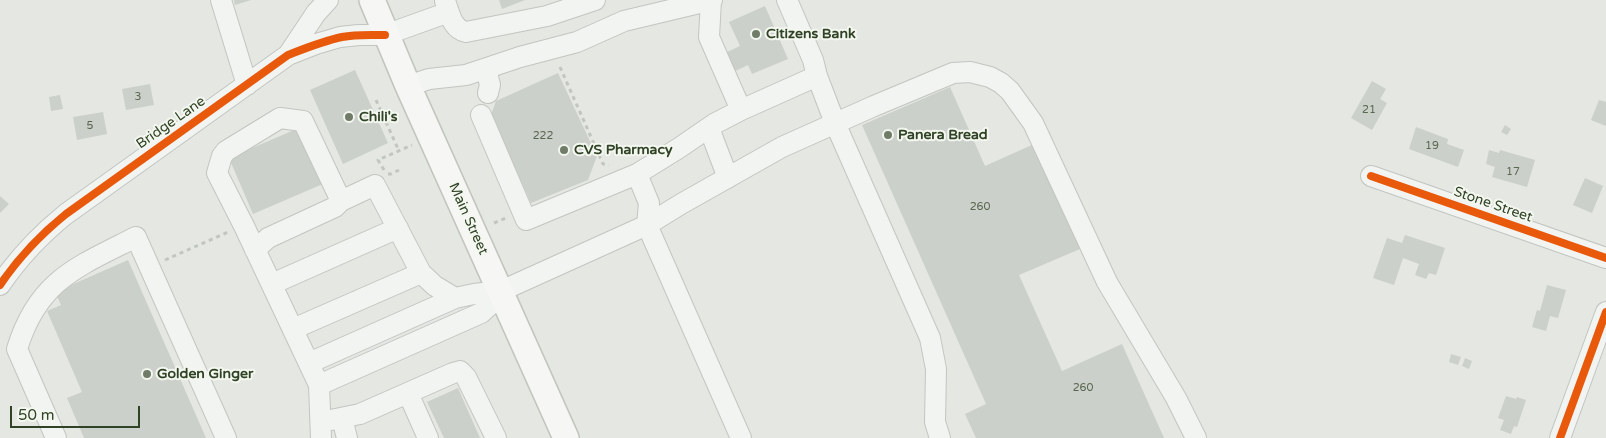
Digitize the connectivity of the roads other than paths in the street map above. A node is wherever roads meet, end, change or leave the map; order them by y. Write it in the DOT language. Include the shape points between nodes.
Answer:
graph roads {
  1 [pos="221,0"];
  2 [pos="328,0"];
  3 [pos="372,0"];
  4 [pos="595,0"];
  5 [pos="711,0"];
  6 [pos="787,0"];
  7 [pos="447,6"];
  8 [pos="386,35"];
  9 [pos="288,55"];
  10 [pos="486,69"];
  11 [pos="817,76"];
  12 [pos="247,85"];
  13 [pos="408,86"];
  14 [pos="488,93"];
  15 [pos="741,110"];
  16 [pos="482,115"];
  17 [pos="835,123"];
  18 [pos="708,128"];
  19 [pos="637,174"];
  20 [pos="1371,176"];
  21 [pos="728,178"];
  22 [pos="341,200"];
  23 [pos="647,225"];
  24 [pos="398,228"];
  25 [pos="255,250"];
  26 [pos="1606,258"];
  27 [pos="422,273"];
  28 [pos="272,284"];
  29 [pos="0,285"];
  30 [pos="500,291"];
  31 [pos="455,298"];
  32 [pos="1606,312"];
  33 [pos="293,329"];
  34 [pos="309,363"];
  35 [pos="319,385"];
  36 [pos="408,393"];
  37 [pos="342,418"];
  38 [pos="321,430"];
  39 [pos="56,438"];
  40 [pos="226,438"];
  41 [pos="347,438"];
  42 [pos="428,438"];
  43 [pos="496,438"];
  44 [pos="566,438"];
  45 [pos="741,438"];
  46 [pos="940,438"];
  47 [pos="1196,438"];
  48 [pos="1560,438"];
  1 -- 12 [label="street"];
  2 -- 9 [label="street, Bridge Lane"];
  3 -- 8 [label="main road, Main Street"];
  4 -- 7 [label="street" via="547,16 466,32 456,28"];
  5 -- 10 [label="street" via="624,21 577,42"];
  5 -- 15 [label="street" via="709,37"];
  6 -- 11 [label="street"];
  7 -- 8 [label="street"];
  8 -- 9 [label="street, Bridge Lane" via="340,37"];
  8 -- 13 [label="main road, Main Street"];
  9 -- 12 [label="street, Bridge Lane"];
  10 -- 13 [label="street"];
  10 -- 14 [label="street" via="490,85"];
  11 -- 15 [label="street"];
  11 -- 17 [label="street"];
  12 -- 29 [label="street, Bridge Lane" via="66,214 26,250"];
  13 -- 30 [label="main road, Main Street"];
  15 -- 18 [label="street"];
  16 -- 19 [label="street" via="526,220"];
  17 -- 21 [label="street"];
  17 -- 46 [label="street" via="930,338 936,369 935,422"];
  17 -- 47 [label="street" via="953,73 978,73 994,78 1007,88 1037,132 1107,282"];
  18 -- 19 [label="street"];
  18 -- 21 [label="street"];
  19 -- 23 [label="street" via="649,202"];
  20 -- 26 [label="street, Stone Street"];
  21 -- 23 [label="street"];
  22 -- 24 [label="street" via="375,185"];
  22 -- 25 [label="street" via="335,207 268,238"];
  22 -- 25 [label="street" via="303,120 280,118 224,154 217,173"];
  23 -- 30 [label="street"];
  23 -- 45 [label="street"];
  24 -- 27 [label="street"];
  24 -- 28 [label="street"];
  25 -- 28 [label="street"];
  27 -- 31 [label="street" via="435,286"];
  27 -- 33 [label="street"];
  28 -- 33 [label="street"];
  30 -- 31 [label="street"];
  30 -- 35 [label="street" via="481,313"];
  30 -- 44 [label="main road, Main Street"];
  31 -- 34 [label="street"];
  32 -- 48 [label="street"];
  33 -- 34 [label="street"];
  34 -- 35 [label="street"];
  35 -- 38 [label="street"];
  36 -- 37 [label="street" via="360,414"];
  36 -- 42 [label="street"];
  36 -- 43 [label="street" via="454,372 463,373"];
  37 -- 38 [label="street"];
  37 -- 41 [label="street"];
  39 -- 40 [label="street" via="17,349 28,318 49,289 83,263 136,237"];
}
